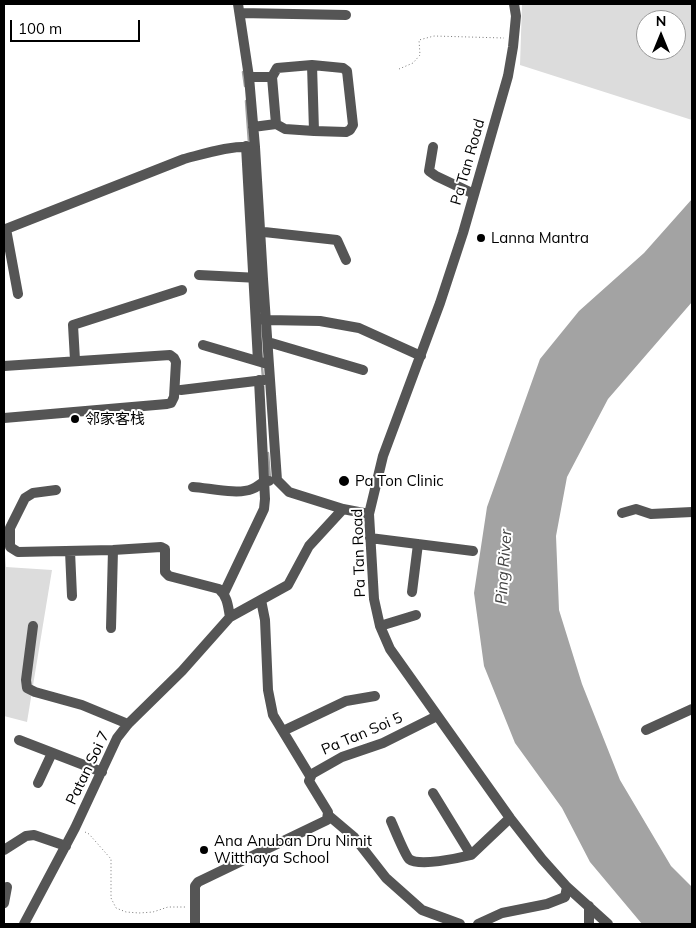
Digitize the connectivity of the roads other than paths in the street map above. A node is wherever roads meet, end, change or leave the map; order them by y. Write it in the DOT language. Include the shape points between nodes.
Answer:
graph roads {
  1 [pos="514,4"];
  2 [pos="239,8"];
  3 [pos="346,15"];
  4 [pos="312,65"];
  5 [pos="253,77"];
  6 [pos="272,77"];
  7 [pos="276,124"];
  8 [pos="252,127"];
  9 [pos="314,131"];
  10 [pos="251,146"];
  11 [pos="433,147"];
  12 [pos="474,194"];
  13 [pos="256,231"];
  14 [pos="346,260"];
  15 [pos="199,275"];
  16 [pos="258,278"];
  17 [pos="182,290"];
  18 [pos="18,294"];
  19 [pos="256,317"];
  20 [pos="267,320"];
  21 [pos="268,342"];
  22 [pos="203,345"];
  23 [pos="421,356"];
  24 [pos="74,360"];
  25 [pos="258,361"];
  26 [pos="269,364"];
  27 [pos="4,366"];
  28 [pos="363,370"];
  29 [pos="259,380"];
  30 [pos="270,380"];
  31 [pos="181,390"];
  32 [pos="273,417"];
  33 [pos="4,418"];
  34 [pos="261,418"];
  35 [pos="278,480"];
  36 [pos="264,481"];
  37 [pos="193,487"];
  38 [pos="56,490"];
  39 [pos="343,509"];
  40 [pos="692,512"];
  41 [pos="622,513"];
  42 [pos="369,514"];
  43 [pos="370,538"];
  44 [pos="418,544"];
  45 [pos="113,550"];
  46 [pos="70,551"];
  47 [pos="473,551"];
  48 [pos="412,592"];
  49 [pos="224,593"];
  50 [pos="72,596"];
  51 [pos="261,600"];
  52 [pos="416,615"];
  53 [pos="230,617"];
  54 [pos="33,626"];
  55 [pos="380,626"];
  56 [pos="111,628"];
  57 [pos="375,696"];
  58 [pos="692,709"];
  59 [pos="438,716"];
  60 [pos="128,724"];
  61 [pos="646,730"];
  62 [pos="283,731"];
  63 [pos="19,740"];
  64 [pos="52,753"];
  65 [pos="102,772"];
  66 [pos="310,776"];
  67 [pos="38,783"];
  68 [pos="433,793"];
  69 [pos="328,813"];
  70 [pos="510,818"];
  71 [pos="391,821"];
  72 [pos="66,846"];
  73 [pos="4,850"];
  74 [pos="471,855"];
  75 [pos="7,887"];
  76 [pos="567,887"];
  77 [pos="4,903"];
  78 [pos="589,906"];
  79 [pos="24,924"];
  80 [pos="194,924"];
  81 [pos="460,924"];
  82 [pos="478,924"];
  83 [pos="590,924"];
  84 [pos="608,924"];
  1 -- 12 [label="street, Pa Tan Road" via="516,16 508,76"];
  2 -- 3 [label="street"];
  2 -- 8 [label="street"];
  4 -- 6 [label="street" via="277,68"];
  4 -- 9 [label="street"];
  4 -- 9 [label="street" via="343,68 347,72 353,125 346,132"];
  5 -- 6 [label="street"];
  6 -- 7 [label="street"];
  7 -- 8 [label="street"];
  7 -- 9 [label="street" via="285,129"];
  8 -- 10 [label="street"];
  10 -- 13 [label="street"];
  10 -- 18 [label="street" via="210,152 184,160 6,229"];
  11 -- 12 [label="street" via="429,171"];
  12 -- 23 [label="street, Pa Tan Road"];
  13 -- 14 [label="street" via="337,240"];
  13 -- 16 [label="street"];
  15 -- 16 [label="street"];
  16 -- 19 [label="street"];
  16 -- 20 [label="street"];
  17 -- 24 [label="street" via="73,325"];
  19 -- 20 [label="street"];
  19 -- 25 [label="street"];
  20 -- 21 [label="street"];
  20 -- 23 [label="street" via="320,321 359,328"];
  21 -- 26 [label="street"];
  21 -- 28 [label="street"];
  22 -- 25 [label="street"];
  23 -- 42 [label="street, Pa Tan Road" via="383,456"];
  24 -- 27 [label="street"];
  24 -- 33 [label="street" via="170,355 176,362 174,397 167,404"];
  25 -- 26 [label="street"];
  26 -- 30 [label="street"];
  29 -- 30 [label="street"];
  29 -- 31 [label="street"];
  29 -- 34 [label="street"];
  30 -- 32 [label="street"];
  32 -- 34 [label="street"];
  32 -- 35 [label="street"];
  34 -- 36 [label="street"];
  35 -- 36 [label="street"];
  35 -- 39 [label="street" via="289,492"];
  36 -- 37 [label="street" via="252,490"];
  36 -- 49 [label="street" via="264,509"];
  38 -- 46 [label="street" via="33,493 25,498 10,528 10,546 18,552"];
  39 -- 42 [label="street"];
  39 -- 51 [label="street, Patan Soi 7" via="309,546 288,585"];
  40 -- 41 [label="street" via="651,514 636,509"];
  42 -- 43 [label="street, Pa Tan Road"];
  43 -- 44 [label="street"];
  43 -- 55 [label="street, Pa Tan Road" via="374,599"];
  44 -- 47 [label="street"];
  44 -- 48 [label="street"];
  45 -- 46 [label="street"];
  45 -- 49 [label="street" via="161,546 165,549 165,572 169,576"];
  45 -- 56 [label="street"];
  46 -- 50 [label="street"];
  49 -- 53 [label="street"];
  51 -- 53 [label="street, Patan Soi 7"];
  51 -- 62 [label="street" via="268,690 273,715"];
  52 -- 55 [label="street"];
  53 -- 60 [label="street, Patan Soi 7" via="182,671"];
  54 -- 60 [label="street" via="27,688"];
  55 -- 59 [label="street, Pa Tan Road" via="390,649"];
  57 -- 62 [label="street" via="346,701"];
  58 -- 61 [label="street"];
  59 -- 66 [label="street, Pa Tan Soi 5" via="383,743 342,757"];
  59 -- 70 [label="street, Pa Tan Road"];
  60 -- 65 [label="street, Patan Soi 7" via="117,738"];
  62 -- 66 [label="street"];
  63 -- 64 [label="street"];
  64 -- 65 [label="street"];
  64 -- 67 [label="street"];
  65 -- 72 [label="street, Patan Soi 7"];
  66 -- 69 [label="street" via="309,780"];
  68 -- 74 [label="street"];
  69 -- 80 [label="street" via="324,823 198,882 195,886"];
  69 -- 81 [label="street" via="354,837 386,878 422,910"];
  70 -- 74 [label="street"];
  70 -- 76 [label="street, Pa Tan Road"];
  71 -- 74 [label="street" via="408,859 416,862"];
  72 -- 73 [label="street" via="34,835 26,836"];
  72 -- 79 [label="street, Patan Soi 7"];
  75 -- 77 [label="street"];
  76 -- 78 [label="street, Pa Tan Road"];
  76 -- 82 [label="street" via="564,897 547,904 502,913"];
  78 -- 83 [label="street"];
  78 -- 84 [label="street, Pa Tan Road"];
}
